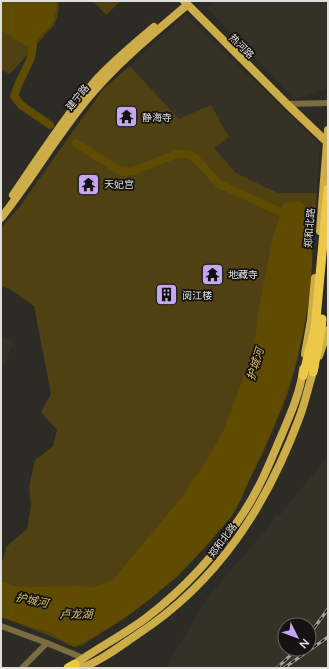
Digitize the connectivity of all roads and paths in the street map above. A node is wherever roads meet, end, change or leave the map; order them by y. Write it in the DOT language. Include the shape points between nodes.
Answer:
graph roads {
  1 [pos="185,2"];
  2 [pos="328,103"];
  3 [pos="287,104"];
  4 [pos="328,130"];
  5 [pos="327,143"];
  6 [pos="328,190"];
  7 [pos="1,209"];
  8 [pos="1,218"];
  9 [pos="328,256"];
  10 [pos="328,330"];
  11 [pos="313,372"];
  12 [pos="303,376"];
  13 [pos="1,626"];
  14 [pos="47,643"];
  15 [pos="80,665"];
  16 [pos="22,668"];
  1 -- 3 [label="main road, 热河路"];
  1 -- 7 [label="main road, 建宁路" via="96,79"];
  1 -- 8 [label="main road, 建宁路" via="97,88"];
  2 -- 3 [label="street"];
  3 -- 5 [label="main road, 热河路"];
  4 -- 5 [label="main road, 郑和北路"];
  5 -- 12 [label="main road, 郑和北路" via="319,244"];
  6 -- 12 [label="highway, 郑和北路" via="315,329"];
  9 -- 11 [label="highway, 郑和北路" via="321,331"];
  10 -- 11 [label="main road, 郑和北路"];
  11 -- 15 [label="main road, 郑和北路" via="300,415 274,476 254,514 216,567 174,609 151,626"];
  12 -- 15 [label="main road, 郑和北路" via="266,471 245,511 229,534 209,559 167,600"];
  13 -- 14 [label="street"];
  14 -- 15 [label="street"];
  14 -- 16 [label="street"];
}
